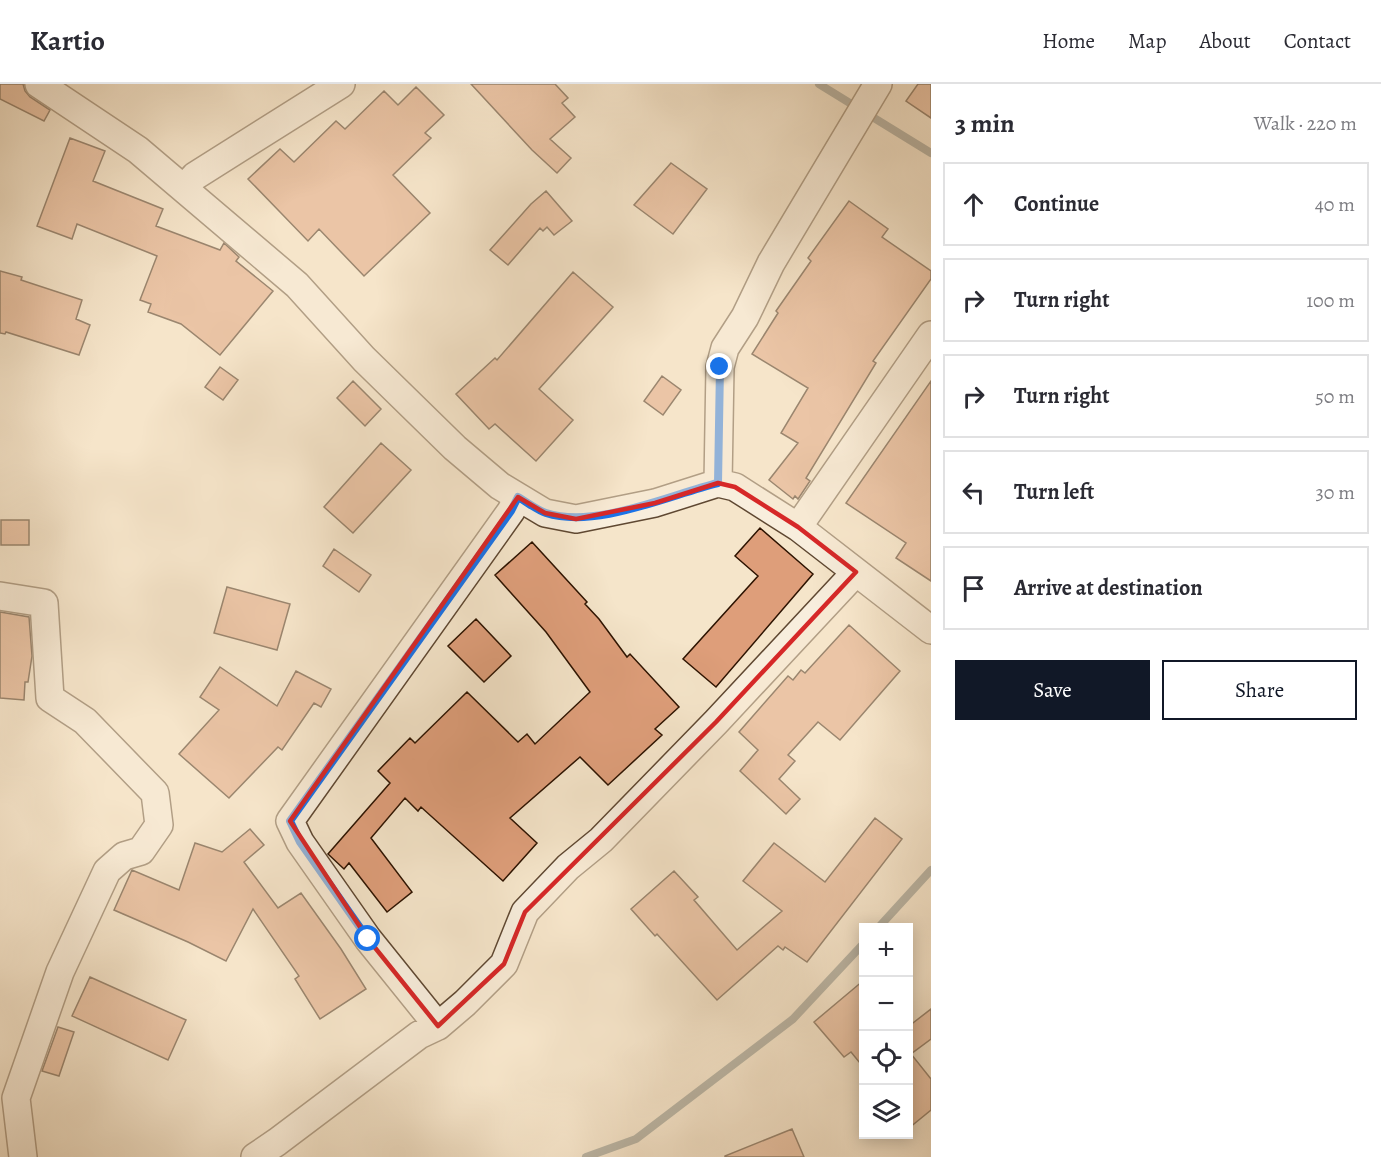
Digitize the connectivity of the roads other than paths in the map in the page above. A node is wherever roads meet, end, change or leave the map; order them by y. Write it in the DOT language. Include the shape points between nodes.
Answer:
graph roads {
  1 [pos="39,84"];
  2 [pos="341,84"];
  3 [pos="878,84"];
  4 [pos="184,188"];
  5 [pos="931,334"];
  6 [pos="718,483"];
  7 [pos="518,497"];
  8 [pos="798,527"];
  9 [pos="856,572"];
  10 [pos="0,596"];
  11 [pos="931,630"];
  12 [pos="438,1026"];
  13 [pos="22,1157"];
  14 [pos="255,1157"];
  1 -- 4 [label="street" via="138,150"];
  2 -- 4 [label="street" via="195,176"];
  3 -- 6 [label="street" via="725,348 720,367"];
  4 -- 7 [label="street" via="297,285 364,359 455,448"];
  5 -- 8 [label="street"];
  6 -- 7 [label="street" via="655,503 576,519 545,513"];
  6 -- 8 [label="street" via="735,487"];
  7 -- 12 [label="street" via="290,821 300,842 368,939"];
  8 -- 9 [label="street"];
  9 -- 11 [label="street"];
  9 -- 12 [label="street" via="716,722 525,912 504,964"];
  10 -- 13 [label="street" via="44,603 50,698 85,722 155,793 159,825 141,851 124,856 107,871 60,972 16,1098"];
  12 -- 14 [label="street" via="419,1035"];
}
